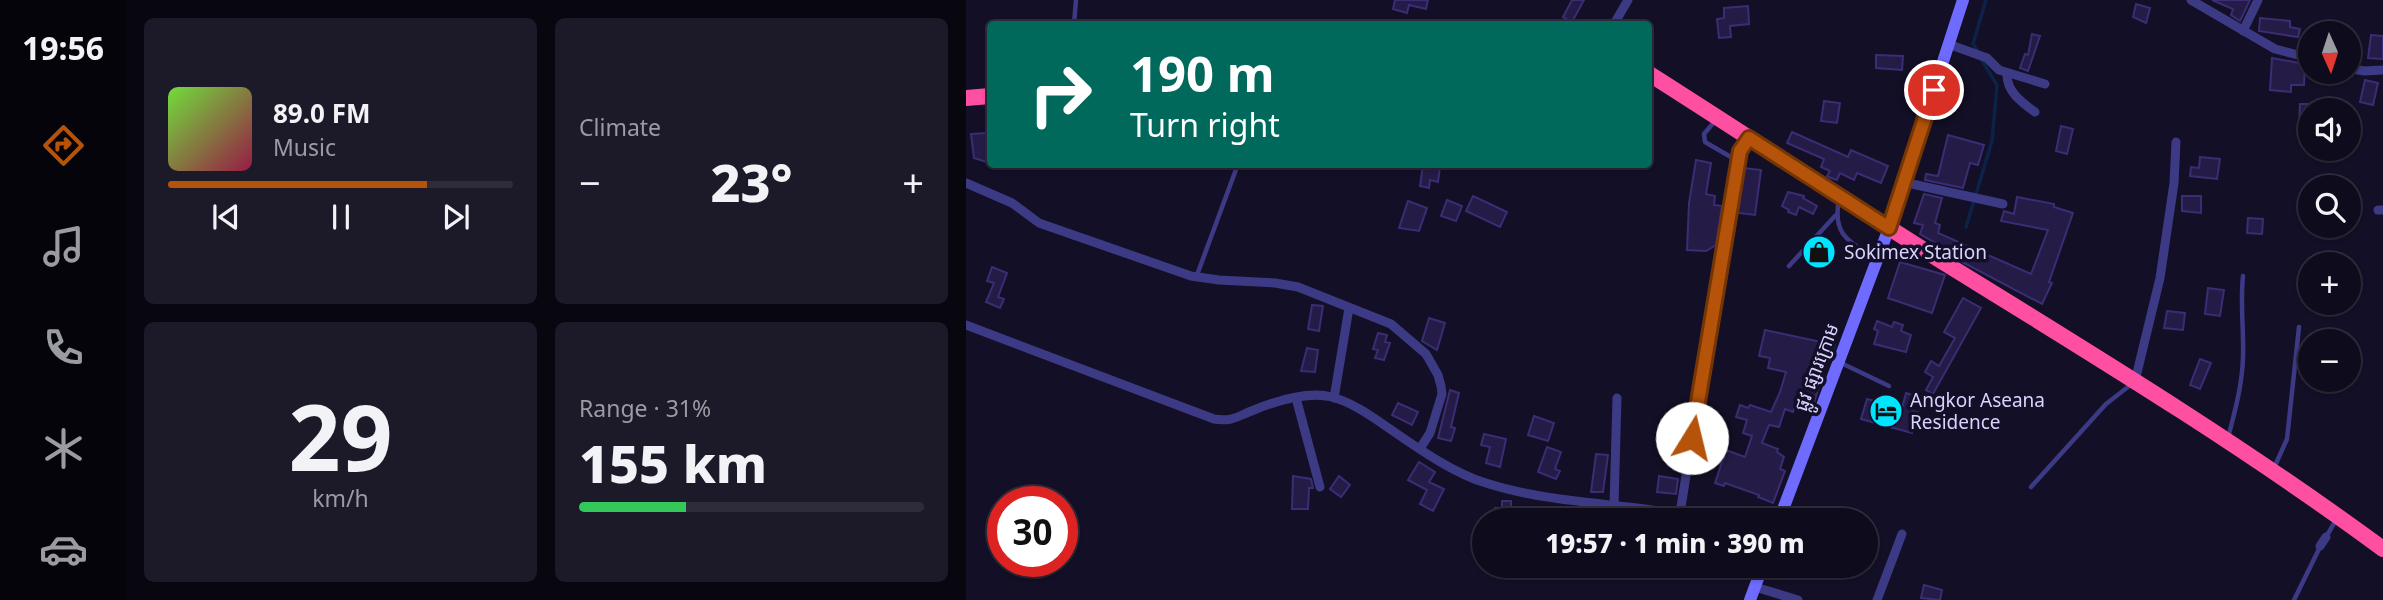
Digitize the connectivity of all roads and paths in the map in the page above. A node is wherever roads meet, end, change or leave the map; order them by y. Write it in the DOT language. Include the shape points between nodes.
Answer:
graph roads {
  1 [pos="1076,0"];
  2 [pos="1628,0"];
  3 [pos="1963,0"];
  4 [pos="2191,0"];
  5 [pos="2259,0"];
  6 [pos="1074,21"];
  7 [pos="1616,21"];
  8 [pos="2243,31"];
  9 [pos="1948,44"];
  10 [pos="2298,55"];
  11 [pos="2383,70"];
  12 [pos="2361,71"];
  13 [pos="2007,73"];
  14 [pos="1652,76"];
  15 [pos="2045,84"];
  16 [pos="987,96"];
  17 [pos="966,98"];
  18 [pos="2035,112"];
  19 [pos="1718,117"];
  20 [pos="1749,138"];
  21 [pos="2176,142"];
  22 [pos="1737,160"];
  23 [pos="1237,168"];
  24 [pos="1903,182"];
  25 [pos="966,183"];
  26 [pos="1840,195"];
  27 [pos="2003,204"];
  28 [pos="1836,216"];
  29 [pos="1889,228"];
  30 [pos="1877,259"];
  31 [pos="1789,266"];
  32 [pos="2243,276"];
  33 [pos="1196,277"];
  34 [pos="1349,308"];
  35 [pos="966,325"];
  36 [pos="2299,327"];
  37 [pos="1838,362"];
  38 [pos="2135,381"];
  39 [pos="1889,386"];
  40 [pos="1296,398"];
  41 [pos="1334,398"];
  42 [pos="1617,398"];
  43 [pos="2227,442"];
  44 [pos="1421,447"];
  45 [pos="2272,472"];
  46 [pos="1320,487"];
  47 [pos="2031,487"];
  48 [pos="1614,506"];
  49 [pos="1650,508"];
  50 [pos="1681,508"];
  51 [pos="1783,508"];
  52 [pos="2338,516"];
  53 [pos="1902,534"];
  54 [pos="2383,549"];
  55 [pos="1758,578"];
  56 [pos="1755,587"];
  57 [pos="1750,600"];
  58 [pos="1798,600"];
  59 [pos="1877,600"];
  60 [pos="2294,600"];
  1 -- 6 [label="lane"];
  2 -- 7 [label="street"];
  3 -- 9 [label="main road, ផ្លូវ ផ្សារក្រោម"];
  4 -- 8 [label="street"];
  5 -- 8 [label="street"];
  8 -- 10 [label="street" via="2275,49"];
  9 -- 13 [label="street"];
  9 -- 24 [label="main road, ផ្លូវ ផ្សារក្រោម"];
  11 -- 12 [label="street"];
  13 -- 15 [label="street"];
  13 -- 18 [label="street" via="2009,87"];
  14 -- 19 [label="highway"];
  16 -- 17 [label="highway"];
  19 -- 20 [label="highway"];
  19 -- 22 [label="lane" via="1704,134 1705,142"];
  20 -- 22 [label="street"];
  20 -- 26 [label="highway"];
  21 -- 38 [label="street" via="2160,278"];
  22 -- 50 [label="street"];
  23 -- 33 [label="lane"];
  24 -- 27 [label="street"];
  24 -- 29 [label="main road, ផ្លូវ ផ្សារក្រោម"];
  25 -- 33 [label="street" via="1012,203 1039,223"];
  26 -- 28 [label="lane"];
  26 -- 29 [label="highway"];
  28 -- 30 [label="lane" via="1840,232"];
  28 -- 31 [label="lane"];
  29 -- 30 [label="main road, ផ្លូវ ផ្សារក្រោម"];
  29 -- 38 [label="highway"];
  30 -- 37 [label="main road, ផ្លូវ ផ្សារក្រោម"];
  32 -- 43 [label="lane" via="2240,392"];
  33 -- 34 [label="street" via="1286,285"];
  34 -- 41 [label="street"];
  34 -- 44 [label="street" via="1403,333 1426,354 1438,375 1442,394"];
  35 -- 40 [label="street" via="1214,419 1228,422"];
  36 -- 45 [label="lane" via="2287,439"];
  37 -- 39 [label="lane"];
  37 -- 51 [label="main road, ផ្លូវ ផ្សារក្រោម"];
  38 -- 43 [label="highway"];
  38 -- 47 [label="lane" via="2106,404"];
  40 -- 41 [label="street"];
  40 -- 46 [label="street"];
  41 -- 44 [label="street"];
  42 -- 48 [label="street"];
  43 -- 45 [label="highway"];
  44 -- 48 [label="street" via="1484,483"];
  45 -- 52 [label="highway"];
  48 -- 49 [label="street"];
  52 -- 54 [label="highway"];
  52 -- 60 [label="lane"];
  53 -- 59 [label="street"];
  55 -- 56 [label="main road"];
  56 -- 57 [label="main road"];
  56 -- 58 [label="street"];
}
